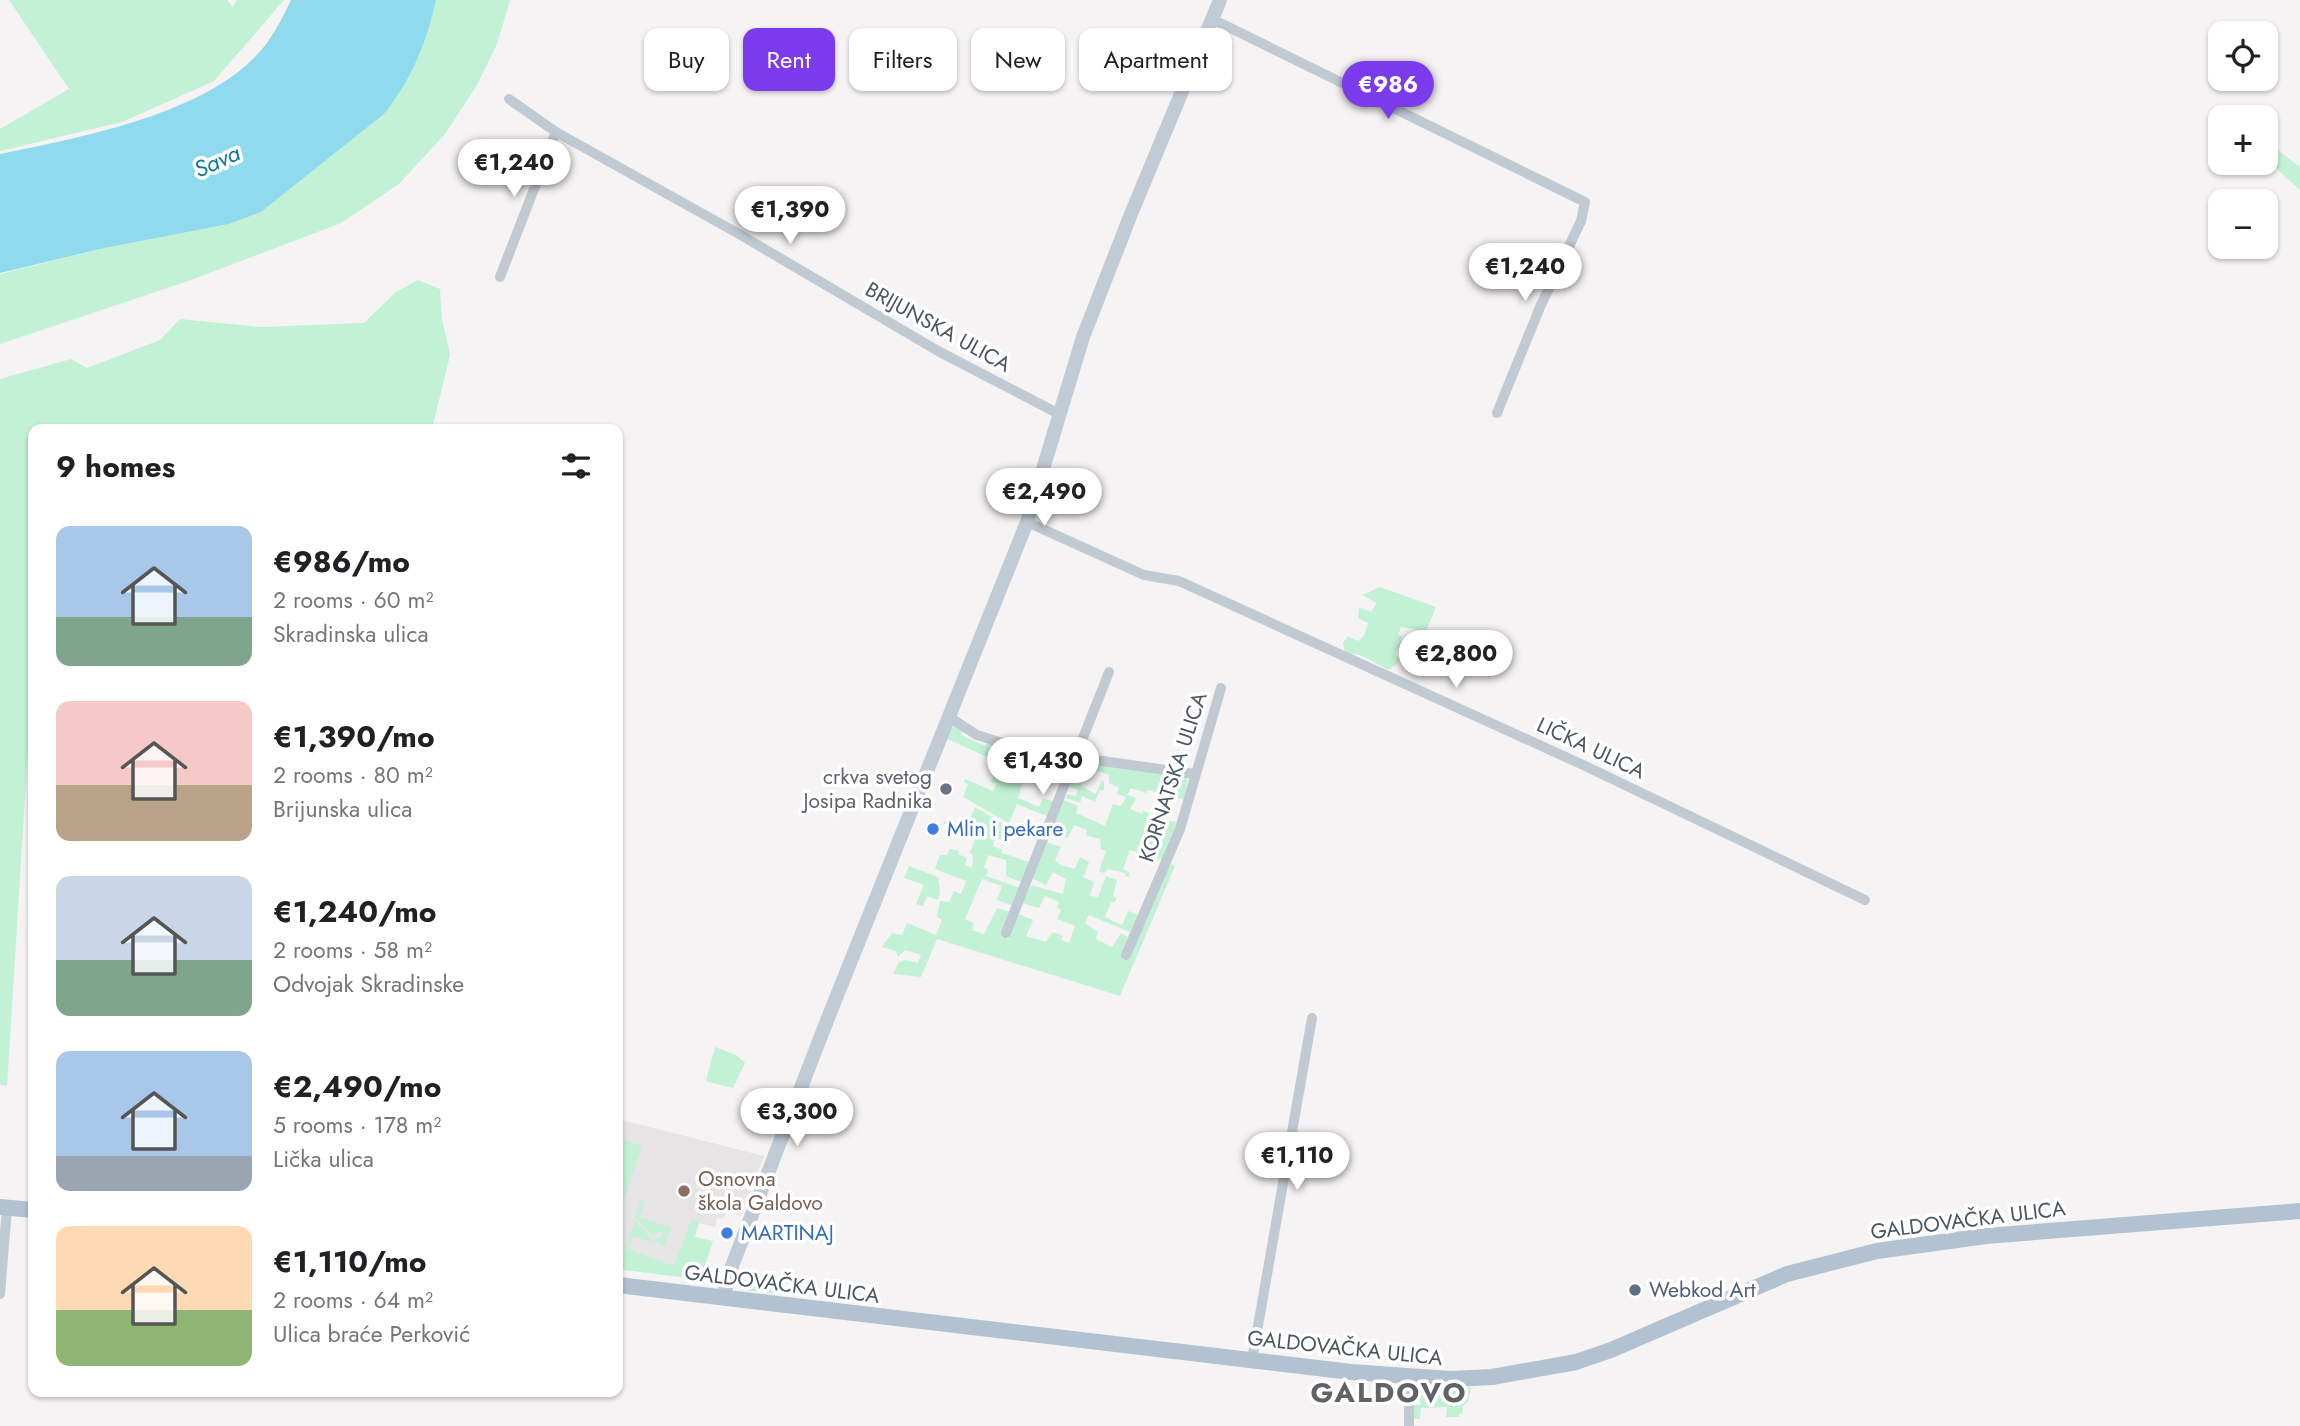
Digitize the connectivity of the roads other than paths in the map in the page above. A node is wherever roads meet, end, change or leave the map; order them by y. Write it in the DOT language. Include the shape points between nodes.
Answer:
graph roads {
  1 [pos="1220,0"];
  2 [pos="1212,19"];
  3 [pos="509,99"];
  4 [pos="556,132"];
  5 [pos="500,277"];
  6 [pos="1497,413"];
  7 [pos="1061,415"];
  8 [pos="1027,522"];
  9 [pos="1109,672"];
  10 [pos="1221,688"];
  11 [pos="949,718"];
  12 [pos="1076,756"];
  13 [pos="1195,774"];
  14 [pos="1865,900"];
  15 [pos="1006,933"];
  16 [pos="1126,954"];
  17 [pos="1312,1018"];
  18 [pos="3,1207"];
  19 [pos="28,1210"];
  20 [pos="2300,1211"];
  21 [pos="623,1286"];
  22 [pos="0,1294"];
  23 [pos="723,1298"];
  24 [pos="1252,1360"];
  25 [pos="1409,1378"];
  26 [pos="1409,1426"];
  1 -- 2 [label="main road"];
  2 -- 6 [label="street" via="1585,202"];
  2 -- 7 [label="main road" via="1083,337"];
  3 -- 4 [label="street, BRIJUNSKA ULICA"];
  4 -- 5 [label="street"];
  4 -- 7 [label="street, BRIJUNSKA ULICA" via="938,351"];
  7 -- 8 [label="main road"];
  8 -- 11 [label="main road"];
  8 -- 14 [label="street, LIČKA ULICA" via="1144,575 1179,580"];
  9 -- 12 [label="street"];
  10 -- 13 [label="street, KORNATSKA ULICA"];
  11 -- 12 [label="street" via="997,742"];
  11 -- 23 [label="main road" via="828,1018"];
  12 -- 13 [label="street"];
  12 -- 15 [label="street"];
  13 -- 16 [label="street, KORNATSKA ULICA" via="1180,829"];
  17 -- 24 [label="street"];
  18 -- 19 [label="main road"];
  18 -- 22 [label="street"];
  20 -- 25 [label="main road, GALDOVAČKA ULICA" via="1986,1236 1877,1251 1787,1274 1576,1362 1492,1377"];
  21 -- 23 [label="main road, GALDOVAČKA ULICA"];
  23 -- 24 [label="main road, GALDOVAČKA ULICA"];
  24 -- 25 [label="main road, GALDOVAČKA ULICA"];
  25 -- 26 [label="street"];
}
